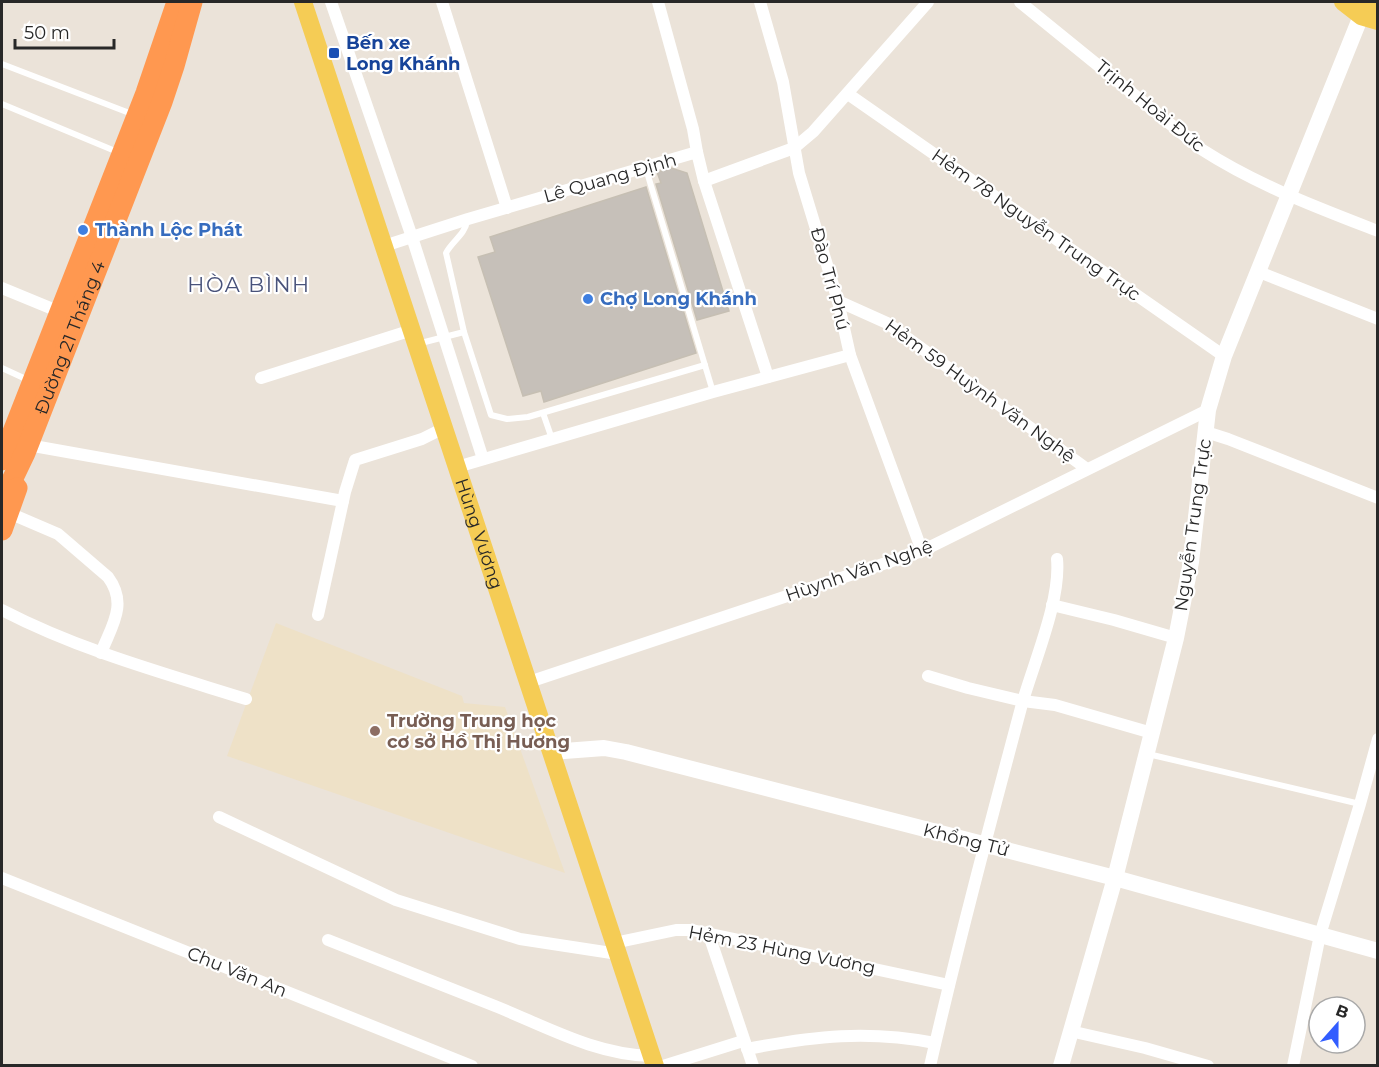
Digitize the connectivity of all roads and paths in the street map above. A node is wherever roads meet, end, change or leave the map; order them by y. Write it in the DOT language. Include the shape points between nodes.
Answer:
graph roads {
  1 [pos="177,2"];
  2 [pos="192,2"];
  3 [pos="303,2"];
  4 [pos="331,2"];
  5 [pos="442,2"];
  6 [pos="658,2"];
  7 [pos="760,2"];
  8 [pos="928,2"];
  9 [pos="1020,2"];
  10 [pos="1343,2"];
  11 [pos="1371,8"];
  12 [pos="2,64"];
  13 [pos="848,94"];
  14 [pos="2,104"];
  15 [pos="136,116"];
  16 [pos="794,148"];
  17 [pos="697,152"];
  18 [pos="122,154"];
  19 [pos="646,169"];
  20 [pos="704,181"];
  21 [pos="1289,197"];
  22 [pos="507,208"];
  23 [pos="468,219"];
  24 [pos="1377,231"];
  25 [pos="412,237"];
  26 [pos="384,246"];
  27 [pos="1259,272"];
  28 [pos="2,288"];
  29 [pos="838,301"];
  30 [pos="68,315"];
  31 [pos="1377,319"];
  32 [pos="464,332"];
  33 [pos="414,337"];
  34 [pos="444,337"];
  35 [pos="850,355"];
  36 [pos="1224,356"];
  37 [pos="705,365"];
  38 [pos="2,368"];
  39 [pos="768,377"];
  40 [pos="261,378"];
  41 [pos="32,382"];
  42 [pos="713,392"];
  43 [pos="1208,410"];
  44 [pos="543,413"];
  45 [pos="444,428"];
  46 [pos="1206,432"];
  47 [pos="552,439"];
  48 [pos="13,452"];
  49 [pos="483,459"];
  50 [pos="457,467"];
  51 [pos="1087,469"];
  52 [pos="1377,498"];
  53 [pos="343,501"];
  54 [pos="4,515"];
  55 [pos="922,551"];
  56 [pos="1057,559"];
  57 [pos="1052,605"];
  58 [pos="2,610"];
  59 [pos="318,615"];
  60 [pos="1176,638"];
  61 [pos="102,653"];
  62 [pos="928,676"];
  63 [pos="529,682"];
  64 [pos="246,699"];
  65 [pos="1023,701"];
  66 [pos="1152,733"];
  67 [pos="1377,746"];
  68 [pos="551,752"];
  69 [pos="1147,754"];
  70 [pos="1360,804"];
  71 [pos="219,817"];
  72 [pos="985,844"];
  73 [pos="2,878"];
  74 [pos="1115,878"];
  75 [pos="708,932"];
  76 [pos="1320,935"];
  77 [pos="328,940"];
  78 [pos="616,949"];
  79 [pos="1377,951"];
  80 [pos="949,984"];
  81 [pos="1070,1031"];
  82 [pos="935,1043"];
  83 [pos="745,1045"];
  84 [pos="657,1062"];
  85 [pos="472,1065"];
  86 [pos="753,1065"];
  87 [pos="930,1065"];
  88 [pos="1061,1065"];
  89 [pos="1208,1065"];
  90 [pos="1293,1065"];
  1 -- 15 [label="highway, Đường 21 Tháng 4"];
  2 -- 30 [label="highway, Đường 21 Tháng 4" via="162,102"];
  3 -- 26 [label="main road, Hùng Vương"];
  4 -- 25 [label="street"];
  5 -- 22 [label="street"];
  6 -- 17 [label="street"];
  7 -- 16 [label="street, Đào Trí Phú" via="783,82"];
  8 -- 13 [label="street"];
  9 -- 21 [label="street, Trịnh Hoài Đức" via="1201,149"];
  10 -- 11 [label="main road"];
  11 -- 21 [label="street, Nguyễn Trung Trực"];
  12 -- 15 [label="lane"];
  13 -- 16 [label="street"];
  13 -- 36 [label="street, Hẻm 78 Nguyễn Trung Trực"];
  14 -- 18 [label="lane"];
  15 -- 18 [label="highway, Đường 21 Tháng 4"];
  16 -- 20 [label="street"];
  16 -- 29 [label="street, Đào Trí Phú"];
  17 -- 19 [label="street, Lê Quang Định"];
  17 -- 20 [label="street, Lê Quang Định"];
  18 -- 30 [label="highway, Đường 21 Tháng 4"];
  19 -- 22 [label="street, Lê Quang Định"];
  19 -- 37 [label="lane"];
  20 -- 39 [label="street, Lê Quang Định"];
  21 -- 24 [label="street, Trịnh Hoài Đức"];
  21 -- 27 [label="street, Nguyễn Trung Trực"];
  22 -- 23 [label="street, Lê Quang Định"];
  23 -- 25 [label="street, Lê Quang Định"];
  23 -- 32 [label="lane" via="464,231 446,253"];
  25 -- 26 [label="street, Lê Quang Định"];
  25 -- 34 [label="street"];
  26 -- 33 [label="main road, Hùng Vương"];
  27 -- 31 [label="street"];
  27 -- 36 [label="street, Nguyễn Trung Trực"];
  28 -- 30 [label="street"];
  29 -- 35 [label="street, Đào Trí Phú"];
  29 -- 51 [label="street, Hẻm 59 Huỳnh Văn Nghệ" via="887,323"];
  30 -- 41 [label="highway, Đường 21 Tháng 4"];
  30 -- 48 [label="highway, Đường 21 Tháng 4"];
  32 -- 34 [label="lane"];
  32 -- 44 [label="lane" via="491,415 507,419"];
  33 -- 34 [label="lane"];
  33 -- 40 [label="street"];
  33 -- 45 [label="main road, Hùng Vương"];
  34 -- 49 [label="street"];
  35 -- 39 [label="street"];
  35 -- 55 [label="street, Đào Trí Phú"];
  36 -- 43 [label="street, Nguyễn Trung Trực"];
  37 -- 42 [label="lane"];
  37 -- 44 [label="lane"];
  38 -- 41 [label="lane"];
  39 -- 42 [label="street"];
  41 -- 48 [label="highway, Đường 21 Tháng 4"];
  42 -- 47 [label="street"];
  43 -- 46 [label="street, Nguyễn Trung Trực"];
  43 -- 51 [label="street, Hùynh Văn Nghệ"];
  44 -- 47 [label="lane"];
  45 -- 50 [label="main road, Hùng Vương"];
  45 -- 53 [label="street" via="356,460"];
  46 -- 52 [label="street"];
  46 -- 60 [label="street, Nguyễn Trung Trực" via="1191,562"];
  47 -- 49 [label="street"];
  48 -- 53 [label="street"];
  48 -- 54 [label="highway, Đường 21 Tháng 4"];
  49 -- 50 [label="street"];
  50 -- 63 [label="main road, Hùng Vương"];
  51 -- 55 [label="street, Hùynh Văn Nghệ"];
  53 -- 59 [label="street"];
  54 -- 61 [label="street" via="58,534 114,585 118,603"];
  55 -- 63 [label="street, Hùynh Văn Nghệ"];
  56 -- 57 [label="street"];
  57 -- 60 [label="street"];
  57 -- 65 [label="street"];
  58 -- 61 [label="street" via="39,630"];
  60 -- 66 [label="street, Nguyễn Trung Trực"];
  61 -- 64 [label="street"];
  62 -- 65 [label="street"];
  63 -- 68 [label="main road, Hùng Vương"];
  65 -- 66 [label="street" via="1055,705"];
  65 -- 72 [label="street"];
  66 -- 69 [label="street, Nguyễn Trung Trực"];
  67 -- 70 [label="street"];
  68 -- 72 [label="street, Khổng Tử" via="604,748 626,752"];
  68 -- 78 [label="main road, Hùng Vương"];
  69 -- 70 [label="lane"];
  69 -- 74 [label="street, Nguyễn Trung Trực"];
  70 -- 76 [label="street"];
  71 -- 78 [label="street" via="396,900 520,939"];
  72 -- 74 [label="street, Khổng Tử"];
  72 -- 80 [label="street"];
  73 -- 85 [label="street, Chu Văn An"];
  74 -- 76 [label="street, Khổng Tử"];
  74 -- 81 [label="street, Nguyễn Trung Trực"];
  75 -- 78 [label="street, Hẻm 23 Hùng Vương" via="676,930"];
  75 -- 80 [label="street, Hẻm 23 Hùng Vương"];
  75 -- 83 [label="street"];
  76 -- 79 [label="street, Khổng Tử"];
  76 -- 90 [label="street"];
  77 -- 84 [label="street" via="580,1042"];
  78 -- 84 [label="main road, Hùng Vương"];
  80 -- 82 [label="street"];
  81 -- 88 [label="street, Nguyễn Trung Trực"];
  81 -- 89 [label="street"];
  82 -- 83 [label="street" via="847,1035"];
  82 -- 87 [label="street"];
  83 -- 84 [label="street"];
  83 -- 86 [label="street"];
}
